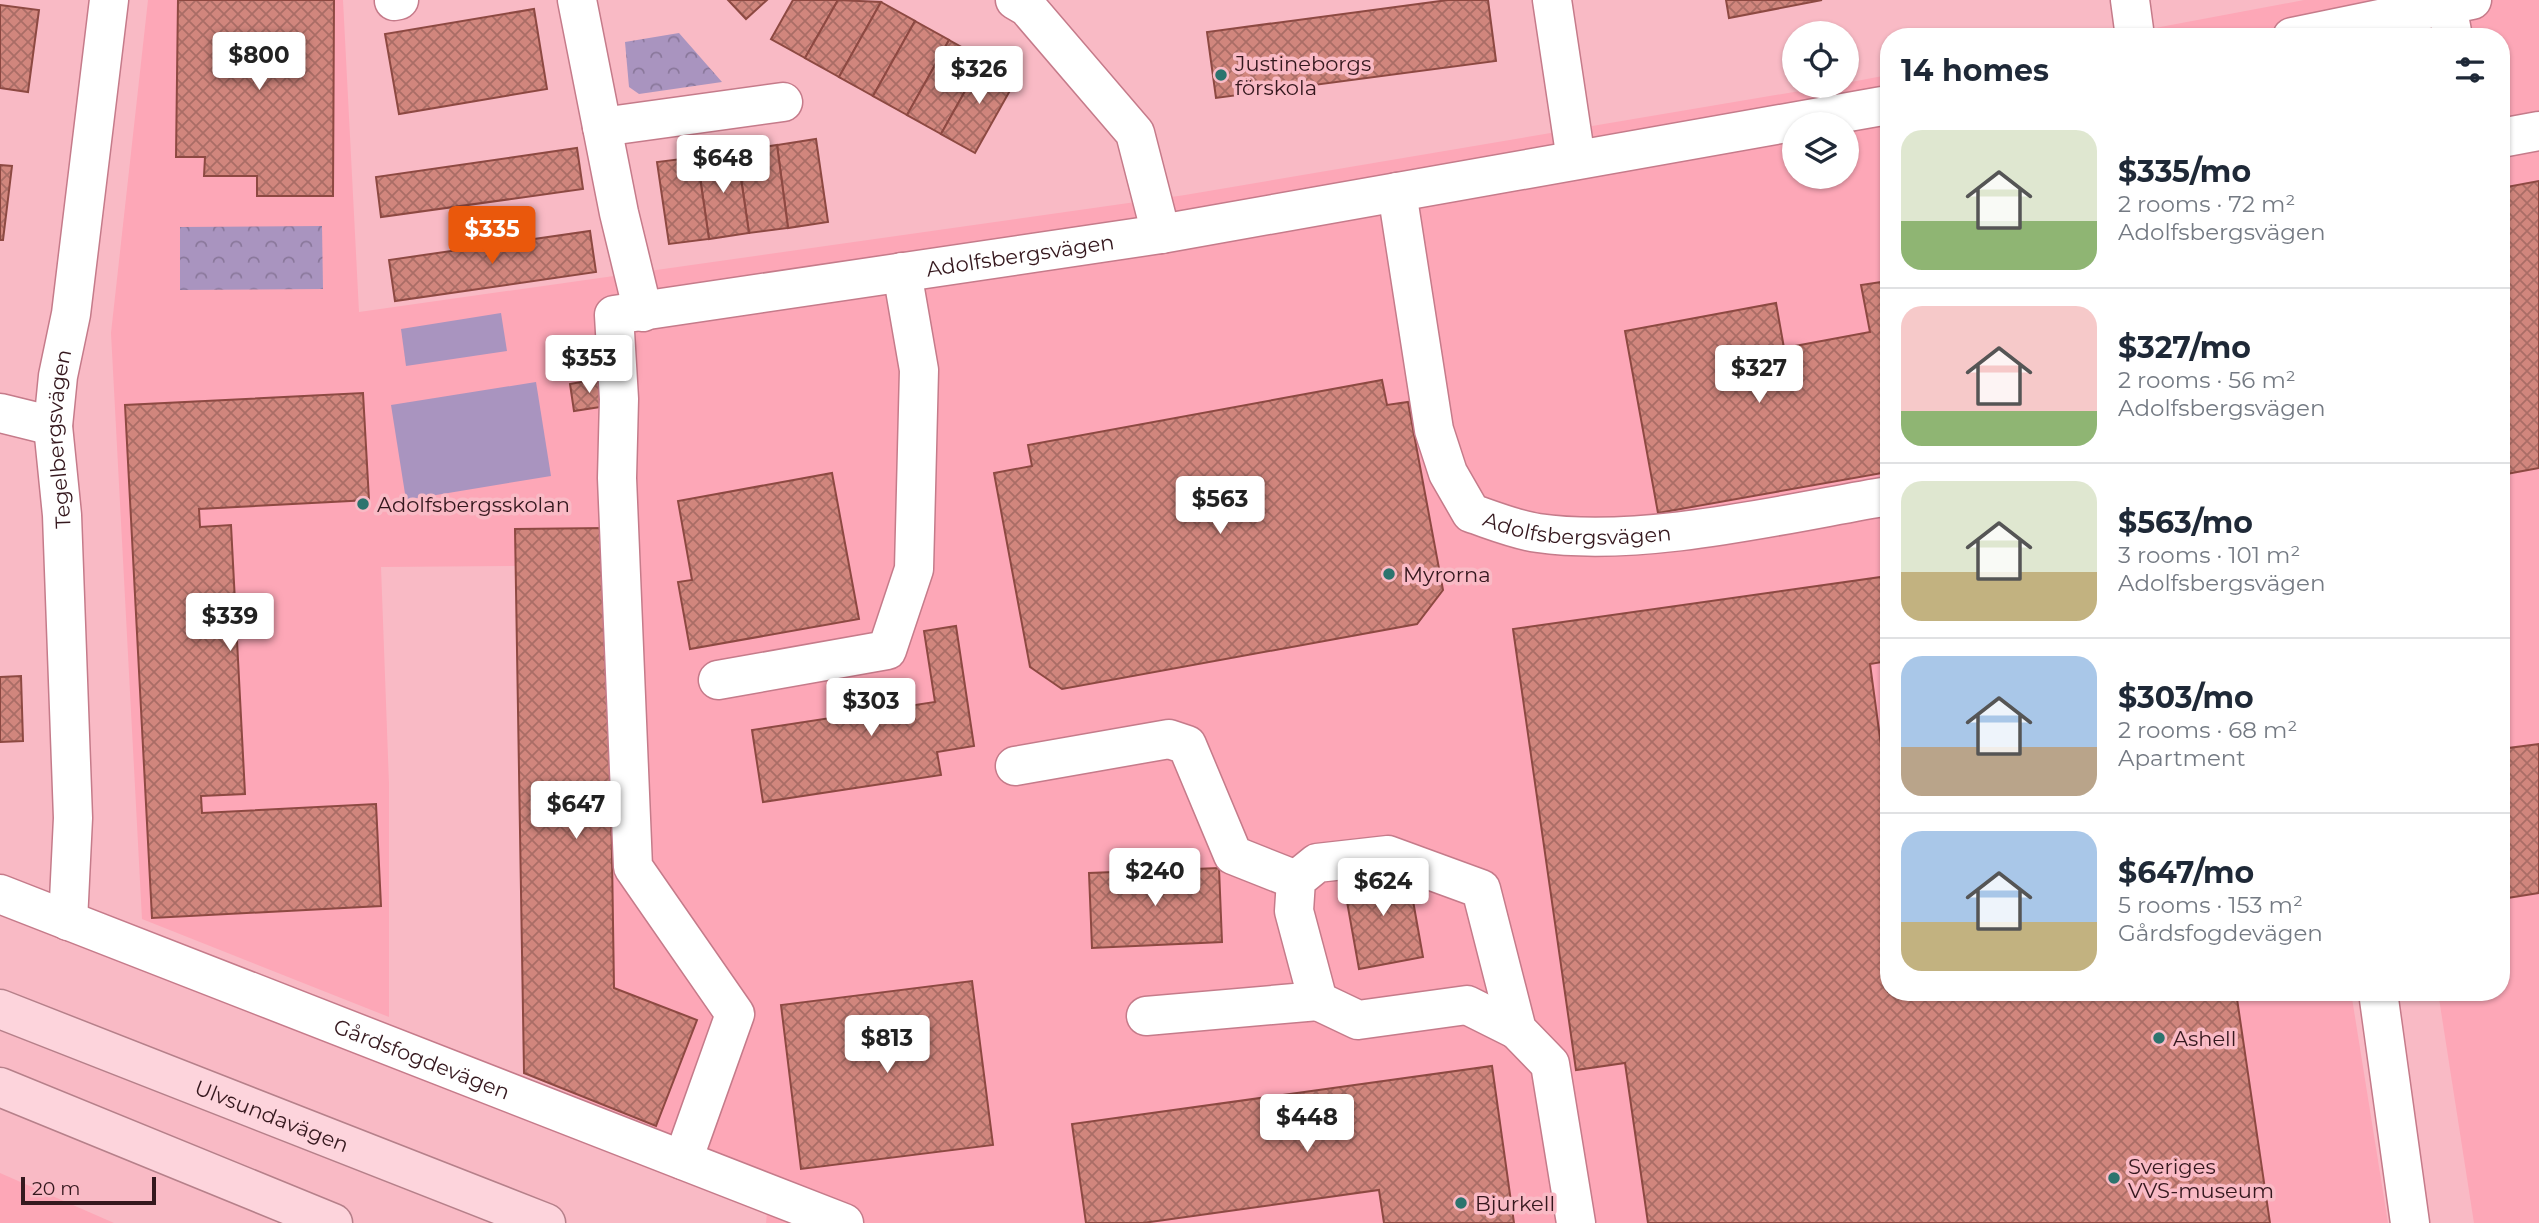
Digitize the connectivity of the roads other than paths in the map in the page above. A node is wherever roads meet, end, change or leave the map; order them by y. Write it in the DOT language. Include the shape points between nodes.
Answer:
graph roads {
  1 [pos="109,0"];
  2 [pos="399,0"];
  3 [pos="577,0"];
  4 [pos="2130,0"];
  5 [pos="394,1"];
  6 [pos="1030,2"];
  7 [pos="1562,5"];
  8 [pos="2457,14"];
  9 [pos="2134,28"];
  10 [pos="2357,28"];
  11 [pos="783,102"];
  12 [pos="1880,106"];
  13 [pos="602,127"];
  14 [pos="2539,131"];
  15 [pos="2510,136"];
  16 [pos="1576,160"];
  17 [pos="1396,192"];
  18 [pos="1161,234"];
  19 [pos="902,272"];
  20 [pos="629,313"];
  21 [pos="0,413"];
  22 [pos="53,426"];
  23 [pos="1880,497"];
  24 [pos="718,680"];
  25 [pos="1015,766"];
  26 [pos="1296,880"];
  27 [pos="0,894"];
  28 [pos="68,921"];
  29 [pos="1318,1001"];
  30 [pos="2379,1001"];
  31 [pos="0,1009"];
  32 [pos="1146,1016"];
  33 [pos="1517,1030"];
  34 [pos="0,1087"];
  35 [pos="683,1160"];
  36 [pos="333,1223"];
  37 [pos="546,1223"];
  38 [pos="844,1223"];
  39 [pos="1576,1223"];
  40 [pos="2410,1223"];
  1 -- 22 [label="street, Tegelbergsvägen"];
  2 -- 5 [label="street"];
  3 -- 13 [label="street"];
  4 -- 9 [label="street"];
  6 -- 18 [label="street" via="1135,133"];
  7 -- 16 [label="street"];
  8 -- 10 [label="street"];
  11 -- 13 [label="street"];
  12 -- 16 [label="street, Adolfsbergsvägen"];
  13 -- 20 [label="street"];
  14 -- 15 [label="street"];
  16 -- 17 [label="street, Adolfsbergsvägen"];
  17 -- 18 [label="street, Adolfsbergsvägen"];
  17 -- 23 [label="street, Adolfsbergsvägen" via="1434,430 1448,473 1471,513 1536,533 1607,536 1675,530"];
  18 -- 19 [label="street, Adolfsbergsvägen"];
  19 -- 20 [label="street, Adolfsbergsvägen"];
  19 -- 24 [label="street" via="919,370 914,569 887,650"];
  20 -- 35 [label="street" via="619,399 617,478 633,867 735,1014"];
  21 -- 22 [label="street"];
  22 -- 28 [label="street, Tegelbergsvägen" via="62,515 73,818"];
  25 -- 26 [label="street" via="1169,739 1187,745 1233,855"];
  26 -- 29 [label="street" via="1294,911"];
  26 -- 33 [label="street" via="1317,863 1388,855 1481,889"];
  27 -- 28 [label="street, Gårdsfogdevägen"];
  28 -- 35 [label="street, Gårdsfogdevägen"];
  29 -- 32 [label="street"];
  29 -- 33 [label="street" via="1358,1020 1466,1005"];
  30 -- 40 [label="street"];
  31 -- 37 [label="main road, Ulvsundavägen"];
  33 -- 39 [label="street" via="1550,1064"];
  34 -- 36 [label="main road"];
  35 -- 38 [label="street, Gårdsfogdevägen"];
}
